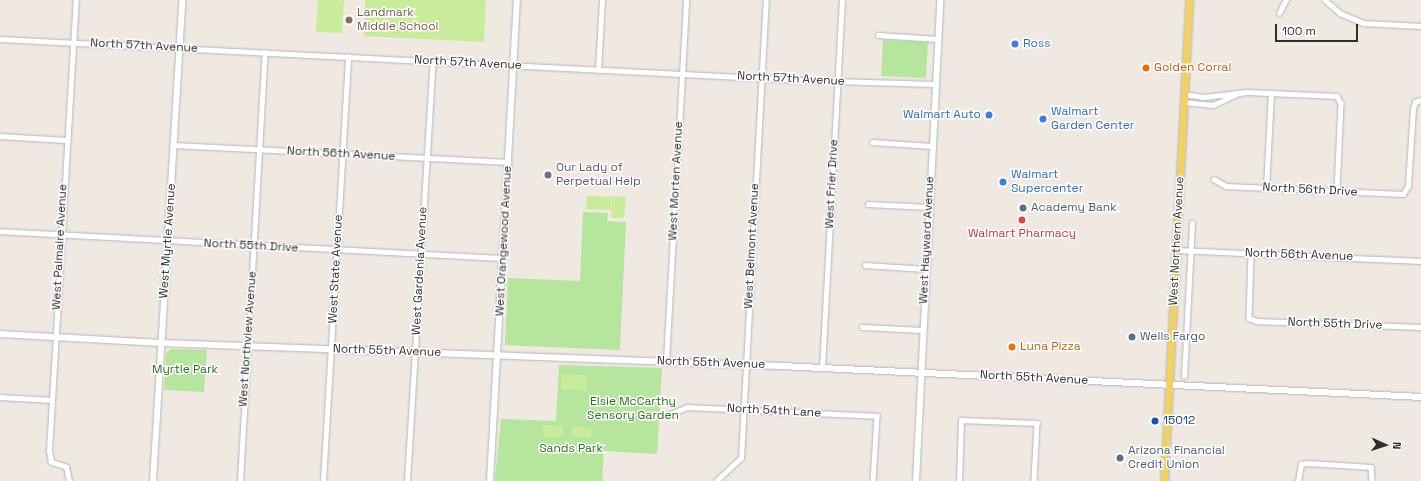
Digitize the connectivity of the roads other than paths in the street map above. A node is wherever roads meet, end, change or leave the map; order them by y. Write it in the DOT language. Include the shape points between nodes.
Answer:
graph roads {
  1 [pos="76,0"];
  2 [pos="182,0"];
  3 [pos="517,0"];
  4 [pos="602,0"];
  5 [pos="686,0"];
  6 [pos="766,0"];
  7 [pos="842,0"];
  8 [pos="940,0"];
  9 [pos="1189,0"];
  10 [pos="1286,0"];
  11 [pos="1325,0"];
  12 [pos="1279,14"];
  13 [pos="1421,26"];
  14 [pos="878,35"];
  15 [pos="0,39"];
  16 [pos="938,39"];
  17 [pos="72,42"];
  18 [pos="179,48"];
  19 [pos="264,53"];
  20 [pos="348,57"];
  21 [pos="432,61"];
  22 [pos="514,66"];
  23 [pos="598,70"];
  24 [pos="682,74"];
  25 [pos="761,78"];
  26 [pos="837,82"];
  27 [pos="935,84"];
  28 [pos="1241,92"];
  29 [pos="1271,93"];
  30 [pos="1184,98"];
  31 [pos="1421,100"];
  32 [pos="0,136"];
  33 [pos="66,140"];
  34 [pos="872,142"];
  35 [pos="174,145"];
  36 [pos="932,146"];
  37 [pos="259,150"];
  38 [pos="343,154"];
  39 [pos="427,158"];
  40 [pos="509,162"];
  41 [pos="1214,179"];
  42 [pos="1266,188"];
  43 [pos="1337,191"];
  44 [pos="868,204"];
  45 [pos="929,207"];
  46 [pos="1192,223"];
  47 [pos="0,231"];
  48 [pos="61,235"];
  49 [pos="168,242"];
  50 [pos="254,246"];
  51 [pos="338,250"];
  52 [pos="1177,250"];
  53 [pos="1190,250"];
  54 [pos="420,254"];
  55 [pos="1251,254"];
  56 [pos="503,258"];
  57 [pos="1421,261"];
  58 [pos="865,265"];
  59 [pos="926,269"];
  60 [pos="862,327"];
  61 [pos="1421,328"];
  62 [pos="923,330"];
  63 [pos="0,334"];
  64 [pos="55,337"];
  65 [pos="161,343"];
  66 [pos="248,346"];
  67 [pos="331,349"];
  68 [pos="415,351"];
  69 [pos="498,355"];
  70 [pos="666,361"];
  71 [pos="746,364"];
  72 [pos="822,368"];
  73 [pos="921,372"];
  74 [pos="1184,376"];
  75 [pos="1169,386"];
  76 [pos="0,397"];
  77 [pos="1421,397"];
  78 [pos="52,400"];
  79 [pos="743,409"];
  80 [pos="672,414"];
  81 [pos="69,481"];
  82 [pos="153,481"];
  83 [pos="240,481"];
  84 [pos="323,481"];
  85 [pos="407,481"];
  86 [pos="490,481"];
  87 [pos="716,481"];
  88 [pos="873,481"];
  89 [pos="916,481"];
  90 [pos="959,481"];
  91 [pos="1034,481"];
  92 [pos="1164,481"];
  93 [pos="1298,481"];
  94 [pos="1372,481"];
  1 -- 17 [label="street, West Palmaire Avenue"];
  2 -- 18 [label="street, West Myrtle Avenue"];
  3 -- 22 [label="street, West Orangewood Avenue"];
  4 -- 23 [label="street"];
  5 -- 24 [label="street, West Morten Avenue"];
  6 -- 25 [label="street, West Belmont Avenue"];
  7 -- 26 [label="street, West Frier Drive"];
  8 -- 16 [label="street, West Hayward Avenue"];
  9 -- 30 [label="main road, West Northern Avenue"];
  10 -- 12 [label="street"];
  11 -- 13 [label="street" via="1340,13 1364,22"];
  14 -- 16 [label="street"];
  15 -- 17 [label="street, North 57th Avenue"];
  16 -- 27 [label="street, West Hayward Avenue"];
  17 -- 18 [label="street, North 57th Avenue"];
  17 -- 33 [label="street, West Palmaire Avenue"];
  18 -- 19 [label="street, North 57th Avenue"];
  18 -- 35 [label="street, West Myrtle Avenue"];
  19 -- 20 [label="street, North 57th Avenue"];
  19 -- 37 [label="street, West Northview Avenue"];
  20 -- 21 [label="street, North 57th Avenue"];
  20 -- 38 [label="street, West State Avenue"];
  21 -- 22 [label="street, North 57th Avenue"];
  21 -- 39 [label="street, West Gardenia Avenue"];
  22 -- 23 [label="street, North 57th Avenue"];
  22 -- 40 [label="street, West Orangewood Avenue"];
  23 -- 24 [label="street, North 57th Avenue"];
  24 -- 25 [label="street, North 57th Avenue"];
  24 -- 70 [label="street, West Morten Avenue"];
  25 -- 26 [label="street, North 57th Avenue"];
  25 -- 71 [label="street, West Belmont Avenue"];
  26 -- 27 [label="street, North 57th Avenue"];
  26 -- 72 [label="street, West Frier Drive"];
  27 -- 36 [label="street, West Hayward Avenue"];
  28 -- 29 [label="street"];
  28 -- 30 [label="street"];
  28 -- 30 [label="street" via="1213,105"];
  29 -- 42 [label="street"];
  29 -- 43 [label="street" via="1340,98"];
  30 -- 52 [label="main road, West Northern Avenue"];
  31 -- 43 [label="street, North 56th Drive" via="1414,102 1407,192 1404,194"];
  32 -- 33 [label="street"];
  33 -- 48 [label="street, West Palmaire Avenue"];
  34 -- 36 [label="street"];
  35 -- 37 [label="street, North 56th Avenue"];
  35 -- 49 [label="street, West Myrtle Avenue"];
  36 -- 45 [label="street, West Hayward Avenue"];
  37 -- 38 [label="street, North 56th Avenue"];
  37 -- 50 [label="street, West Northview Avenue"];
  38 -- 39 [label="street, North 56th Avenue"];
  38 -- 51 [label="street, West State Avenue"];
  39 -- 40 [label="street, North 56th Avenue"];
  39 -- 54 [label="street, West Gardenia Avenue"];
  40 -- 56 [label="street, West Orangewood Avenue"];
  41 -- 42 [label="street, North 56th Drive" via="1226,186"];
  42 -- 43 [label="street, North 56th Drive"];
  44 -- 45 [label="street"];
  45 -- 59 [label="street, West Hayward Avenue"];
  46 -- 53 [label="street, West Northern Avenue"];
  47 -- 48 [label="street, North 55th Drive"];
  48 -- 49 [label="street, North 55th Drive"];
  48 -- 64 [label="street, West Palmaire Avenue"];
  49 -- 50 [label="street, North 55th Drive"];
  49 -- 65 [label="street, West Myrtle Avenue"];
  50 -- 51 [label="street, North 55th Drive"];
  50 -- 66 [label="street, West Northview Avenue"];
  51 -- 54 [label="street, North 55th Drive"];
  51 -- 67 [label="street, West State Avenue"];
  52 -- 53 [label="street, North 56th Avenue"];
  52 -- 75 [label="main road, West Northern Avenue"];
  53 -- 55 [label="street, North 56th Avenue"];
  53 -- 74 [label="street, West Northern Avenue"];
  54 -- 56 [label="street, North 55th Drive"];
  54 -- 68 [label="street, West Gardenia Avenue"];
  55 -- 57 [label="street, North 56th Avenue"];
  55 -- 61 [label="street, North 55th Drive" via="1249,318"];
  56 -- 69 [label="street, West Orangewood Avenue"];
  58 -- 59 [label="street"];
  59 -- 62 [label="street, West Hayward Avenue"];
  60 -- 62 [label="street"];
  62 -- 73 [label="street, West Hayward Avenue"];
  63 -- 64 [label="street, North 55th Avenue"];
  64 -- 65 [label="street, North 55th Avenue"];
  64 -- 78 [label="street, West Palmaire Avenue"];
  65 -- 66 [label="street, North 55th Avenue"];
  65 -- 82 [label="street, West Myrtle Avenue"];
  66 -- 67 [label="street, North 55th Avenue"];
  66 -- 83 [label="street, West Northview Avenue"];
  67 -- 68 [label="street, North 55th Avenue"];
  67 -- 84 [label="street, West State Avenue"];
  68 -- 69 [label="street, North 55th Avenue"];
  68 -- 85 [label="street, West Gardenia Avenue"];
  69 -- 70 [label="street, North 55th Avenue"];
  69 -- 86 [label="street, West Orangewood Avenue"];
  70 -- 71 [label="street, North 55th Avenue"];
  71 -- 72 [label="street, North 55th Avenue"];
  71 -- 79 [label="street, West Belmont Avenue"];
  72 -- 73 [label="street, North 55th Avenue"];
  73 -- 75 [label="street, North 55th Avenue"];
  73 -- 89 [label="street, West Hayward Avenue"];
  75 -- 77 [label="street, North 55th Avenue"];
  75 -- 92 [label="main road, West Northern Avenue"];
  76 -- 78 [label="street"];
  78 -- 81 [label="street, West Palmaire Avenue" via="49,458 51,462 66,467"];
  79 -- 80 [label="street, North 54th Lane" via="688,407"];
  79 -- 87 [label="street, West Belmont Avenue" via="741,458"];
  79 -- 88 [label="street, North 54th Lane" via="877,416"];
  90 -- 91 [label="street" via="961,420 1037,423"];
  93 -- 94 [label="street" via="1301,464 1371,467"];
}
